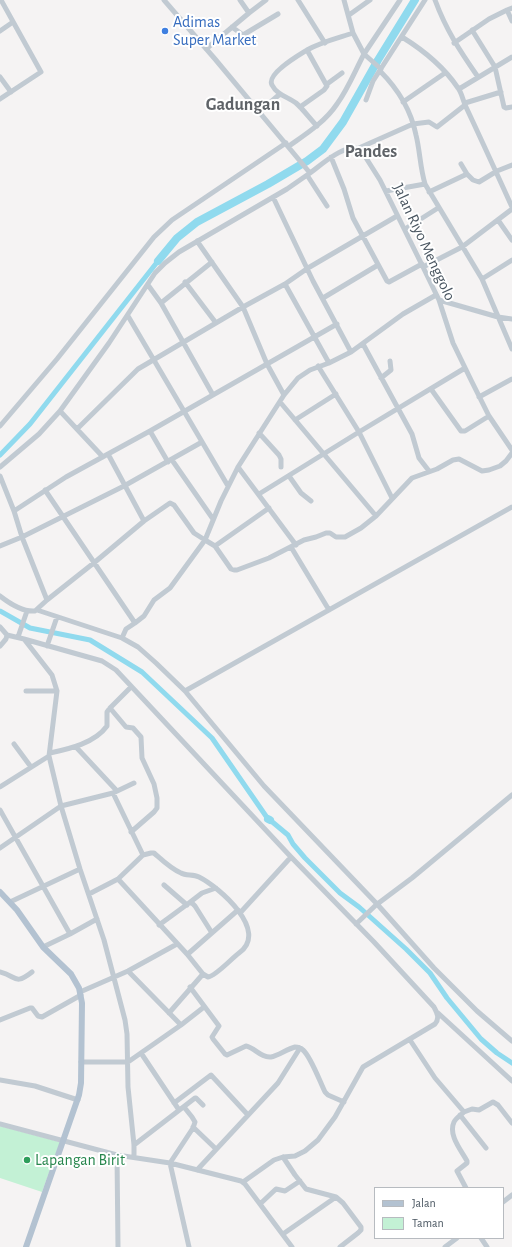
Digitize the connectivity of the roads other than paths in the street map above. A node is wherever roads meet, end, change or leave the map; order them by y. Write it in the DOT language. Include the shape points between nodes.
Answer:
graph roads {
  1 [pos="1,0"];
  2 [pos="164,0"];
  3 [pos="240,0"];
  4 [pos="266,0"];
  5 [pos="305,0"];
  6 [pos="344,0"];
  7 [pos="370,0"];
  8 [pos="400,0"];
  9 [pos="425,0"];
  10 [pos="436,0"];
  11 [pos="299,2"];
  12 [pos="509,9"];
  13 [pos="248,13"];
  14 [pos="278,14"];
  15 [pos="349,15"];
  16 [pos="512,21"];
  17 [pos="13,22"];
  18 [pos="232,27"];
  19 [pos="472,30"];
  20 [pos="0,31"];
  21 [pos="354,33"];
  22 [pos="402,37"];
  23 [pos="326,43"];
  24 [pos="454,43"];
  25 [pos="206,49"];
  26 [pos="307,50"];
  27 [pos="366,56"];
  28 [pos="512,58"];
  29 [pos="495,67"];
  30 [pos="380,70"];
  31 [pos="342,73"];
  32 [pos="445,73"];
  33 [pos="0,77"];
  34 [pos="478,77"];
  35 [pos="327,84"];
  36 [pos="459,89"];
  37 [pos="11,92"];
  38 [pos="501,92"];
  39 [pos="280,94"];
  40 [pos="0,99"];
  41 [pos="366,100"];
  42 [pos="404,102"];
  43 [pos="465,104"];
  44 [pos="512,106"];
  45 [pos="300,107"];
  46 [pos="260,112"];
  47 [pos="413,124"];
  48 [pos="317,126"];
  49 [pos="287,145"];
  50 [pos="359,148"];
  51 [pos="331,157"];
  52 [pos="461,164"];
  53 [pos="512,165"];
  54 [pos="497,171"];
  55 [pos="309,173"];
  56 [pos="467,174"];
  57 [pos="425,184"];
  58 [pos="386,191"];
  59 [pos="429,192"];
  60 [pos="273,197"];
  61 [pos="326,206"];
  62 [pos="438,208"];
  63 [pos="512,208"];
  64 [pos="397,216"];
  65 [pos="498,220"];
  66 [pos="405,229"];
  67 [pos="362,236"];
  68 [pos="512,240"];
  69 [pos="197,241"];
  70 [pos="462,247"];
  71 [pos="512,260"];
  72 [pos="212,262"];
  73 [pos="378,265"];
  74 [pos="422,266"];
  75 [pos="308,268"];
  76 [pos="482,280"];
  77 [pos="186,282"];
  78 [pos="285,284"];
  79 [pos="148,285"];
  80 [pos="323,298"];
  81 [pos="438,298"];
  82 [pos="161,303"];
  83 [pos="243,307"];
  84 [pos="128,316"];
  85 [pos="498,317"];
  86 [pos="512,319"];
  87 [pos="216,323"];
  88 [pos="337,324"];
  89 [pos="314,337"];
  90 [pos="183,342"];
  91 [pos="363,344"];
  92 [pos="512,349"];
  93 [pos="351,352"];
  94 [pos="154,359"];
  95 [pos="390,361"];
  96 [pos="329,363"];
  97 [pos="267,364"];
  98 [pos="318,366"];
  99 [pos="465,368"];
  100 [pos="381,378"];
  101 [pos="512,379"];
  102 [pos="431,389"];
  103 [pos="336,394"];
  104 [pos="213,395"];
  105 [pos="284,395"];
  106 [pos="480,397"];
  107 [pos="280,402"];
  108 [pos="398,408"];
  109 [pos="60,410"];
  110 [pos="184,412"];
  111 [pos="489,416"];
  112 [pos="295,420"];
  113 [pos="0,426"];
  114 [pos="77,429"];
  115 [pos="150,431"];
  116 [pos="359,432"];
  117 [pos="258,433"];
  118 [pos="202,442"];
  119 [pos="512,450"];
  120 [pos="512,453"];
  121 [pos="322,454"];
  122 [pos="106,456"];
  123 [pos="170,461"];
  124 [pos="0,467"];
  125 [pos="238,467"];
  126 [pos="281,467"];
  127 [pos="429,471"];
  128 [pos="0,476"];
  129 [pos="289,476"];
  130 [pos="124,486"];
  131 [pos="228,486"];
  132 [pos="45,490"];
  133 [pos="259,494"];
  134 [pos="392,498"];
  135 [pos="311,501"];
  136 [pos="512,507"];
  137 [pos="269,508"];
  138 [pos="14,510"];
  139 [pos="63,516"];
  140 [pos="376,516"];
  141 [pos="213,519"];
  142 [pos="144,521"];
  143 [pos="22,537"];
  144 [pos="205,540"];
  145 [pos="0,546"];
  146 [pos="215,546"];
  147 [pos="293,546"];
  148 [pos="95,562"];
  149 [pos="0,596"];
  150 [pos="47,600"];
  151 [pos="37,610"];
  152 [pos="329,610"];
  153 [pos="27,612"];
  154 [pos="57,618"];
  155 [pos="135,623"];
  156 [pos="0,627"];
  157 [pos="7,635"];
  158 [pos="20,637"];
  159 [pos="122,638"];
  160 [pos="47,645"];
  161 [pos="0,646"];
  162 [pos="131,687"];
  163 [pos="26,690"];
  164 [pos="57,691"];
  165 [pos="185,691"];
  166 [pos="110,708"];
  167 [pos="14,744"];
  168 [pos="76,746"];
  169 [pos="49,754"];
  170 [pos="31,767"];
  171 [pos="134,783"];
  172 [pos="0,787"];
  173 [pos="115,792"];
  174 [pos="512,795"];
  175 [pos="61,806"];
  176 [pos="0,810"];
  177 [pos="131,832"];
  178 [pos="15,838"];
  179 [pos="0,848"];
  180 [pos="143,856"];
  181 [pos="291,857"];
  182 [pos="80,869"];
  183 [pos="118,879"];
  184 [pos="164,885"];
  185 [pos="43,886"];
  186 [pos="216,888"];
  187 [pos="0,892"];
  188 [pos="89,894"];
  189 [pos="10,902"];
  190 [pos="188,904"];
  191 [pos="376,904"];
  192 [pos="239,912"];
  193 [pos="97,919"];
  194 [pos="356,923"];
  195 [pos="159,925"];
  196 [pos="212,933"];
  197 [pos="70,934"];
  198 [pos="177,944"];
  199 [pos="43,947"];
  200 [pos="187,954"];
  201 [pos="128,971"];
  202 [pos="0,972"];
  203 [pos="32,972"];
  204 [pos="204,974"];
  205 [pos="114,977"];
  206 [pos="190,987"];
  207 [pos="81,994"];
  208 [pos="204,1007"];
  209 [pos="169,1013"];
  210 [pos="438,1013"];
  211 [pos="0,1020"];
  212 [pos="181,1025"];
  213 [pos="410,1040"];
  214 [pos="512,1041"];
  215 [pos="300,1048"];
  216 [pos="141,1053"];
  217 [pos="81,1062"];
  218 [pos="128,1062"];
  219 [pos="0,1080"];
  220 [pos="512,1081"];
  221 [pos="78,1100"];
  222 [pos="344,1102"];
  223 [pos="174,1103"];
  224 [pos="203,1104"];
  225 [pos="181,1108"];
  226 [pos="462,1114"];
  227 [pos="248,1115"];
  228 [pos="512,1123"];
  229 [pos="0,1124"];
  230 [pos="193,1127"];
  231 [pos="63,1141"];
  232 [pos="134,1146"];
  233 [pos="486,1148"];
  234 [pos="216,1149"];
  235 [pos="117,1155"];
  236 [pos="134,1157"];
  237 [pos="283,1157"];
  238 [pos="170,1163"];
  239 [pos="197,1170"];
  240 [pos="300,1181"];
  241 [pos="243,1182"];
  242 [pos="466,1187"];
  243 [pos="512,1195"];
  244 [pos="336,1197"];
  245 [pos="504,1201"];
  246 [pos="260,1204"];
  247 [pos="283,1234"];
  248 [pos="456,1239"];
  249 [pos="26,1247"];
  250 [pos="118,1247"];
  251 [pos="189,1247"];
  252 [pos="292,1247"];
  253 [pos="340,1247"];
  254 [pos="445,1247"];
  1 -- 17 [label="street"];
  2 -- 25 [label="street"];
  3 -- 13 [label="street"];
  4 -- 13 [label="street"];
  5 -- 11 [label="street"];
  6 -- 15 [label="street"];
  7 -- 15 [label="street"];
  8 -- 27 [label="street"];
  9 -- 22 [label="street"];
  10 -- 24 [label="street"];
  11 -- 23 [label="street"];
  12 -- 16 [label="street"];
  12 -- 19 [label="street" via="489,18"];
  13 -- 18 [label="street"];
  14 -- 18 [label="street" via="243,35"];
  15 -- 21 [label="street"];
  17 -- 20 [label="street"];
  17 -- 37 [label="street" via="41,72"];
  18 -- 25 [label="street"];
  19 -- 24 [label="street"];
  19 -- 29 [label="street"];
  21 -- 23 [label="street"];
  21 -- 27 [label="street"];
  22 -- 30 [label="street"];
  22 -- 32 [label="street" via="424,52"];
  23 -- 26 [label="street"];
  24 -- 34 [label="street"];
  25 -- 46 [label="street"];
  26 -- 35 [label="street"];
  26 -- 39 [label="street" via="282,67 273,77 271,84"];
  27 -- 30 [label="street"];
  27 -- 48 [label="street" via="337,104"];
  28 -- 29 [label="street"];
  29 -- 34 [label="street"];
  29 -- 38 [label="street"];
  30 -- 41 [label="street"];
  30 -- 42 [label="street"];
  31 -- 35 [label="street"];
  32 -- 36 [label="street"];
  32 -- 42 [label="street"];
  33 -- 37 [label="street"];
  34 -- 36 [label="street"];
  35 -- 45 [label="street" via="324,90"];
  36 -- 43 [label="street"];
  37 -- 40 [label="street"];
  38 -- 43 [label="street"];
  38 -- 44 [label="street" via="504,107"];
  39 -- 45 [label="street"];
  39 -- 46 [label="street"];
  42 -- 47 [label="street"];
  43 -- 47 [label="street" via="437,127 429,122"];
  43 -- 54 [label="street"];
  45 -- 48 [label="street"];
  46 -- 49 [label="street"];
  47 -- 50 [label="street"];
  47 -- 57 [label="street"];
  48 -- 49 [label="street"];
  49 -- 55 [label="street"];
  49 -- 113 [label="street" via="172,220 154,237"];
  50 -- 51 [label="street" via="347,149"];
  50 -- 58 [label="street, Jalan Riyo Menggolo"];
  51 -- 55 [label="street"];
  51 -- 67 [label="street"];
  52 -- 56 [label="street"];
  53 -- 54 [label="street"];
  54 -- 56 [label="street" via="479,182"];
  54 -- 63 [label="street"];
  55 -- 60 [label="street"];
  55 -- 61 [label="street"];
  56 -- 59 [label="street"];
  57 -- 58 [label="street"];
  57 -- 59 [label="street"];
  58 -- 64 [label="street, Jalan Riyo Menggolo"];
  59 -- 62 [label="street"];
  60 -- 69 [label="street"];
  60 -- 75 [label="street"];
  62 -- 66 [label="street"];
  62 -- 70 [label="street"];
  63 -- 65 [label="street"];
  64 -- 66 [label="street, Jalan Riyo Menggolo"];
  64 -- 67 [label="street"];
  65 -- 68 [label="street"];
  65 -- 70 [label="street"];
  66 -- 74 [label="street, Jalan Riyo Menggolo"];
  67 -- 73 [label="street"];
  67 -- 75 [label="street"];
  69 -- 72 [label="street"];
  69 -- 79 [label="street" via="165,263"];
  70 -- 74 [label="street"];
  70 -- 76 [label="street"];
  71 -- 76 [label="street"];
  72 -- 77 [label="street"];
  72 -- 83 [label="street"];
  73 -- 74 [label="street" via="388,282"];
  73 -- 80 [label="street"];
  74 -- 81 [label="street, Jalan Riyo Menggolo"];
  75 -- 78 [label="street"];
  75 -- 80 [label="street"];
  76 -- 85 [label="street"];
  77 -- 82 [label="street"];
  77 -- 87 [label="street"];
  78 -- 83 [label="street"];
  78 -- 89 [label="street"];
  79 -- 82 [label="street"];
  79 -- 84 [label="street"];
  80 -- 88 [label="street"];
  81 -- 85 [label="street"];
  81 -- 91 [label="street" via="403,314"];
  81 -- 99 [label="street, Jalan Riyo Menggolo"];
  82 -- 90 [label="street"];
  83 -- 87 [label="street"];
  83 -- 97 [label="street"];
  84 -- 94 [label="street"];
  84 -- 109 [label="street"];
  85 -- 86 [label="street"];
  85 -- 92 [label="street"];
  87 -- 90 [label="street"];
  88 -- 89 [label="street"];
  88 -- 93 [label="street"];
  89 -- 96 [label="street"];
  89 -- 97 [label="street"];
  90 -- 94 [label="street"];
  90 -- 104 [label="street"];
  91 -- 93 [label="street"];
  91 -- 100 [label="street"];
  93 -- 96 [label="street"];
  94 -- 110 [label="street"];
  94 -- 114 [label="street" via="133,374"];
  95 -- 100 [label="street" via="391,370"];
  96 -- 98 [label="street"];
  97 -- 104 [label="street"];
  97 -- 105 [label="street"];
  98 -- 103 [label="street"];
  98 -- 105 [label="street" via="302,375"];
  99 -- 102 [label="street"];
  99 -- 106 [label="street, Jalan Riyo Menggolo"];
  100 -- 108 [label="street"];
  101 -- 106 [label="street"];
  102 -- 108 [label="street"];
  102 -- 111 [label="street" via="461,431"];
  103 -- 112 [label="street"];
  103 -- 116 [label="street"];
  104 -- 110 [label="street"];
  105 -- 107 [label="street"];
  106 -- 111 [label="street, Jalan Riyo Menggolo"];
  107 -- 112 [label="street"];
  107 -- 117 [label="street"];
  108 -- 116 [label="street"];
  108 -- 127 [label="street" via="420,458"];
  109 -- 114 [label="street"];
  109 -- 124 [label="street" via="39,434"];
  110 -- 115 [label="street"];
  110 -- 118 [label="street"];
  111 -- 119 [label="street, Jalan Riyo Menggolo"];
  112 -- 121 [label="street"];
  114 -- 122 [label="street"];
  115 -- 122 [label="street"];
  115 -- 123 [label="street"];
  116 -- 121 [label="street"];
  116 -- 134 [label="street"];
  117 -- 125 [label="street"];
  117 -- 126 [label="street" via="279,456"];
  118 -- 123 [label="street"];
  118 -- 131 [label="street"];
  120 -- 127 [label="street" via="504,464 488,470 479,470 459,458"];
  121 -- 129 [label="street"];
  121 -- 140 [label="street"];
  122 -- 130 [label="street"];
  122 -- 132 [label="street"];
  123 -- 130 [label="street"];
  123 -- 141 [label="street"];
  125 -- 131 [label="street"];
  125 -- 133 [label="street"];
  127 -- 134 [label="street" via="412,478"];
  128 -- 138 [label="street"];
  129 -- 133 [label="street"];
  129 -- 135 [label="street" via="301,493"];
  130 -- 139 [label="street"];
  130 -- 142 [label="street"];
  131 -- 141 [label="street"];
  132 -- 138 [label="street"];
  132 -- 139 [label="street"];
  133 -- 137 [label="street"];
  134 -- 140 [label="street"];
  136 -- 152 [label="street"];
  137 -- 146 [label="street"];
  137 -- 147 [label="street"];
  138 -- 143 [label="street"];
  139 -- 143 [label="street"];
  139 -- 148 [label="street"];
  140 -- 147 [label="street" via="345,537 336,537 328,533"];
  141 -- 144 [label="street"];
  142 -- 144 [label="street" via="170,503 194,533"];
  142 -- 148 [label="street"];
  143 -- 145 [label="street"];
  143 -- 150 [label="street"];
  144 -- 146 [label="street"];
  144 -- 155 [label="street" via="170,588 154,600 144,616"];
  146 -- 147 [label="street" via="234,570"];
  147 -- 152 [label="street"];
  148 -- 150 [label="street"];
  148 -- 155 [label="street"];
  149 -- 153 [label="street"];
  150 -- 151 [label="street"];
  151 -- 153 [label="street"];
  151 -- 154 [label="street"];
  152 -- 165 [label="street"];
  153 -- 158 [label="street"];
  154 -- 159 [label="street"];
  154 -- 160 [label="street"];
  155 -- 159 [label="street" via="126,630"];
  156 -- 157 [label="street"];
  157 -- 158 [label="street"];
  157 -- 161 [label="street"];
  158 -- 160 [label="street"];
  158 -- 164 [label="street" via="52,675"];
  159 -- 165 [label="street" via="144,652"];
  160 -- 162 [label="street" via="108,664"];
  162 -- 166 [label="street"];
  162 -- 181 [label="street"];
  163 -- 164 [label="street"];
  164 -- 169 [label="street"];
  165 -- 191 [label="street" via="264,786"];
  166 -- 168 [label="street" via="107,712 106,728"];
  166 -- 177 [label="street" via="126,727 133,728 141,737 143,759 157,798 157,808 154,812"];
  167 -- 170 [label="street"];
  168 -- 169 [label="street"];
  168 -- 173 [label="street"];
  169 -- 170 [label="street"];
  169 -- 175 [label="street"];
  170 -- 172 [label="street"];
  171 -- 173 [label="street"];
  173 -- 175 [label="street"];
  173 -- 177 [label="street"];
  174 -- 191 [label="street" via="412,878"];
  175 -- 178 [label="street"];
  175 -- 182 [label="street"];
  176 -- 178 [label="street"];
  177 -- 180 [label="street"];
  178 -- 179 [label="street"];
  178 -- 185 [label="street"];
  180 -- 183 [label="street"];
  180 -- 186 [label="street" via="153,853 180,873 197,876"];
  181 -- 192 [label="street"];
  181 -- 194 [label="street"];
  182 -- 185 [label="street"];
  182 -- 188 [label="street"];
  183 -- 188 [label="street"];
  183 -- 195 [label="street"];
  184 -- 190 [label="street"];
  185 -- 189 [label="street"];
  185 -- 197 [label="street"];
  186 -- 190 [label="street" via="202,893"];
  186 -- 192 [label="street"];
  187 -- 189 [label="main road"];
  188 -- 193 [label="street"];
  189 -- 199 [label="main road"];
  190 -- 195 [label="street"];
  190 -- 196 [label="street" via="194,904"];
  191 -- 194 [label="street"];
  191 -- 214 [label="street" via="450,984"];
  192 -- 196 [label="street"];
  192 -- 204 [label="street" via="249,932 245,948 213,976 208,977"];
  193 -- 197 [label="street"];
  193 -- 205 [label="street"];
  194 -- 210 [label="street"];
  195 -- 198 [label="street"];
  196 -- 200 [label="street"];
  197 -- 199 [label="street"];
  198 -- 200 [label="street"];
  198 -- 201 [label="street"];
  199 -- 207 [label="main road" via="71,974"];
  200 -- 204 [label="street"];
  201 -- 205 [label="street"];
  201 -- 209 [label="street"];
  202 -- 203 [label="street" via="17,980 24,979"];
  204 -- 206 [label="street"];
  205 -- 207 [label="street"];
  205 -- 218 [label="street" via="125,1020"];
  206 -- 208 [label="street"];
  206 -- 209 [label="street"];
  207 -- 211 [label="street" via="42,1017 30,1008"];
  207 -- 217 [label="main road"];
  208 -- 212 [label="street"];
  208 -- 215 [label="street" via="219,1027 212,1037 226,1055 246,1046 270,1057"];
  209 -- 212 [label="street"];
  210 -- 213 [label="street" via="435,1024"];
  210 -- 220 [label="street"];
  212 -- 216 [label="street"];
  213 -- 222 [label="street" via="363,1067"];
  213 -- 226 [label="street"];
  215 -- 222 [label="street" via="308,1056 325,1092"];
  215 -- 227 [label="street" via="278,1083"];
  216 -- 218 [label="street"];
  216 -- 223 [label="street"];
  217 -- 218 [label="street"];
  217 -- 221 [label="main road"];
  218 -- 232 [label="street"];
  219 -- 221 [label="street" via="35,1086"];
  221 -- 231 [label="main road"];
  222 -- 237 [label="street" via="314,1144 298,1155"];
  223 -- 225 [label="street"];
  223 -- 227 [label="street" via="211,1075"];
  224 -- 225 [label="street" via="196,1098"];
  225 -- 230 [label="street" via="194,1120"];
  225 -- 232 [label="street"];
  226 -- 228 [label="street" via="472,1108 481,1110 493,1102 498,1104"];
  226 -- 233 [label="street"];
  226 -- 242 [label="street" via="454,1124 454,1136 467,1161 457,1170"];
  227 -- 234 [label="street"];
  229 -- 231 [label="street"];
  230 -- 234 [label="street"];
  230 -- 238 [label="street"];
  231 -- 235 [label="street"];
  231 -- 249 [label="main road"];
  232 -- 236 [label="street"];
  234 -- 239 [label="street"];
  235 -- 236 [label="street"];
  235 -- 250 [label="street"];
  236 -- 238 [label="street"];
  237 -- 240 [label="street"];
  237 -- 241 [label="street" via="271,1162"];
  238 -- 239 [label="street"];
  238 -- 251 [label="street"];
  239 -- 241 [label="street"];
  240 -- 244 [label="street" via="309,1190"];
  240 -- 246 [label="street" via="285,1191 276,1189"];
  241 -- 246 [label="street"];
  243 -- 245 [label="street"];
  244 -- 247 [label="street"];
  244 -- 253 [label="street" via="361,1227 358,1233"];
  246 -- 247 [label="street"];
  247 -- 252 [label="street"];
  248 -- 254 [label="street"];
}
